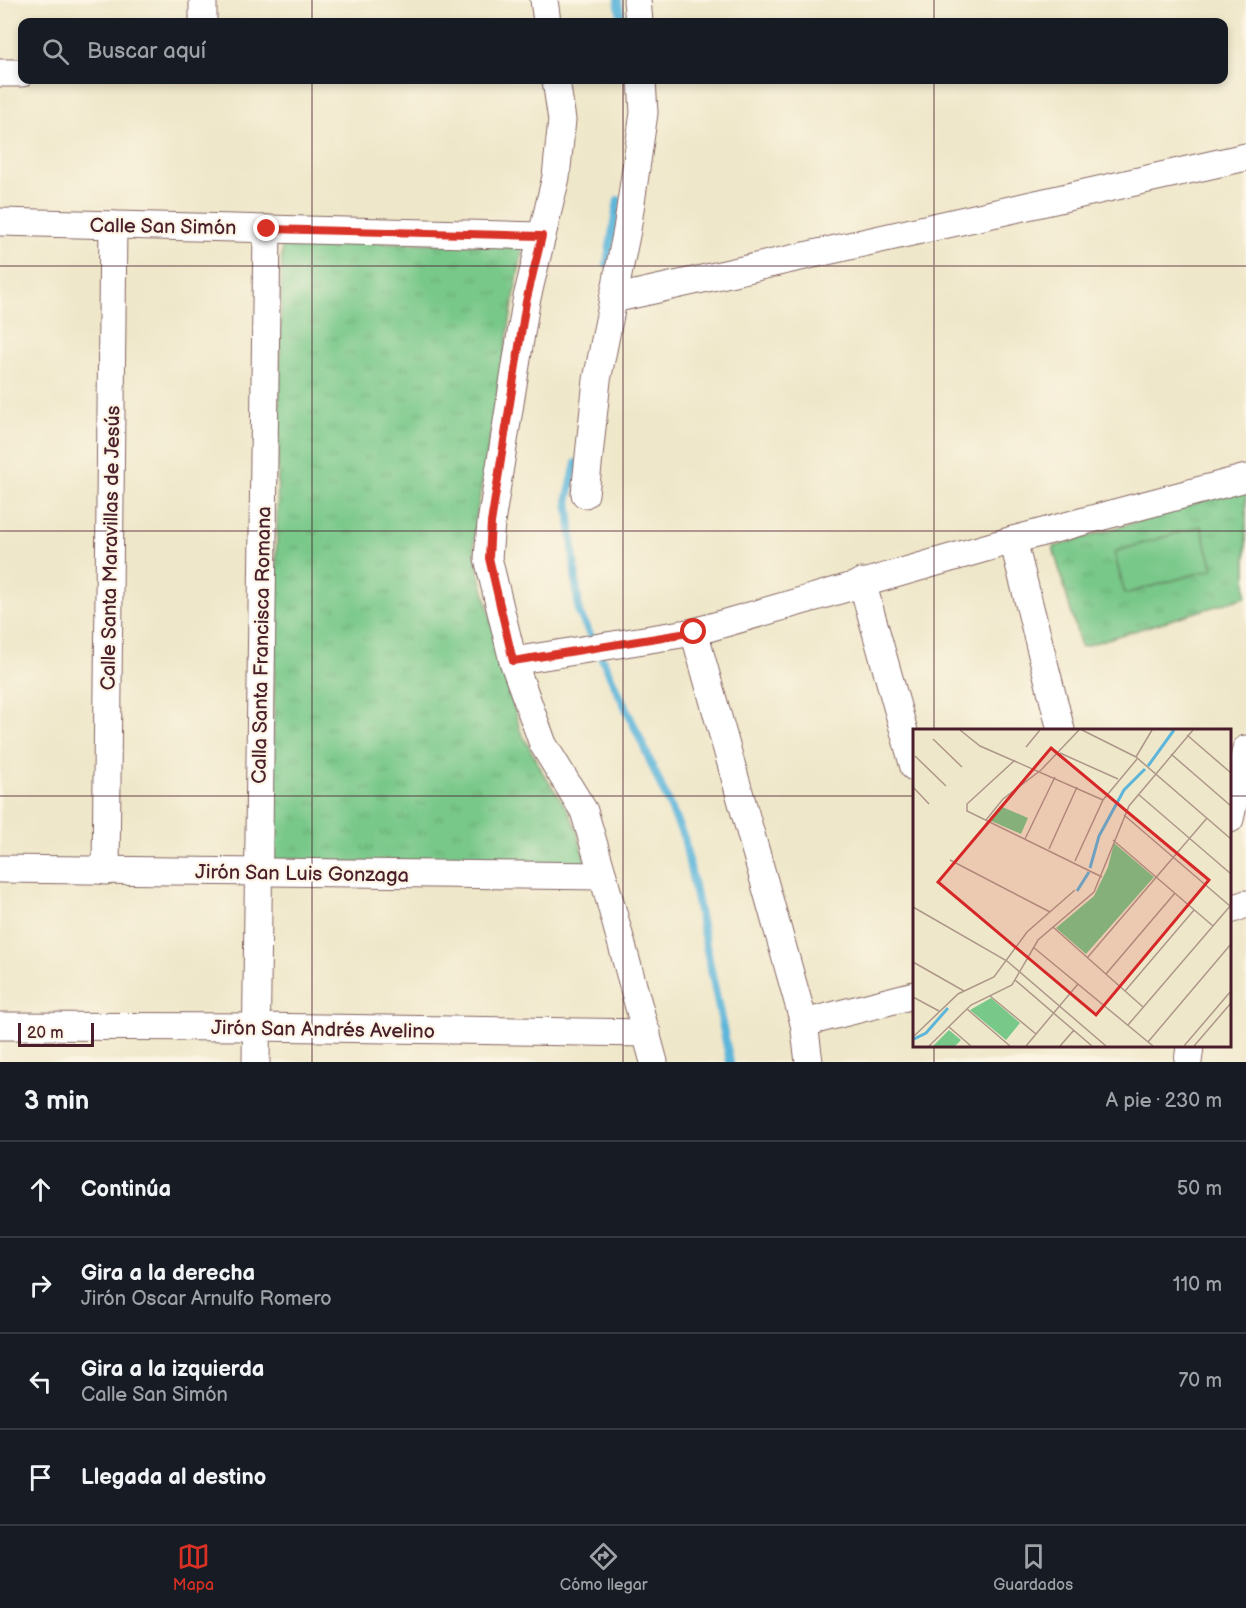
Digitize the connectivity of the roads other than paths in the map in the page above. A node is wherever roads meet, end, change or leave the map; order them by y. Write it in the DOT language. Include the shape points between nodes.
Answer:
graph roads {
  1 [pos="203,0"];
  2 [pos="543,0"];
  3 [pos="638,0"];
  4 [pos="203,18"];
  5 [pos="546,18"];
  6 [pos="639,18"];
  7 [pos="0,73"];
  8 [pos="18,73"];
  9 [pos="557,84"];
  10 [pos="642,84"];
  11 [pos="1246,157"];
  12 [pos="0,222"];
  13 [pos="113,225"];
  14 [pos="267,229"];
  15 [pos="542,236"];
  16 [pos="613,299"];
  17 [pos="1246,478"];
  18 [pos="585,494"];
  19 [pos="1013,540"];
  20 [pos="862,582"];
  21 [pos="694,632"];
  22 [pos="513,661"];
  23 [pos="1061,729"];
  24 [pos="1246,748"];
  25 [pos="913,760"];
  26 [pos="1231,815"];
  27 [pos="0,869"];
  28 [pos="106,871"];
  29 [pos="258,872"];
  30 [pos="603,876"];
  31 [pos="1246,904"];
  32 [pos="1231,910"];
  33 [pos="913,996"];
  34 [pos="804,1023"];
  35 [pos="0,1026"];
  36 [pos="256,1027"];
  37 [pos="647,1033"];
  38 [pos="1190,1047"];
  39 [pos="256,1062"];
  40 [pos="654,1062"];
  41 [pos="809,1062"];
  42 [pos="1188,1062"];
  1 -- 4 [label="street"];
  2 -- 5 [label="street"];
  3 -- 6 [label="street"];
  7 -- 8 [label="street"];
  9 -- 15 [label="street" via="562,135"];
  10 -- 16 [label="street" via="644,113"];
  11 -- 16 [label="street"];
  12 -- 13 [label="street, Calle San Simón"];
  13 -- 14 [label="street, Calle San Simón"];
  13 -- 28 [label="street, Calle Santa Maravillas de Jesús"];
  14 -- 15 [label="street, Calle San Simón"];
  14 -- 29 [label="street, Calla Santa Francisca Romana"];
  15 -- 22 [label="street" via="526,302 491,523 489,558"];
  16 -- 18 [label="street" via="597,380"];
  17 -- 19 [label="street"];
  19 -- 20 [label="street"];
  19 -- 23 [label="street"];
  20 -- 21 [label="street"];
  20 -- 25 [label="street"];
  21 -- 22 [label="street"];
  21 -- 34 [label="street"];
  22 -- 30 [label="street" via="543,744 584,811"];
  24 -- 26 [label="street"];
  27 -- 28 [label="street, Jirón San Luis Gonzaga"];
  28 -- 29 [label="street, Jirón San Luis Gonzaga"];
  29 -- 30 [label="street, Jirón San Luis Gonzaga"];
  29 -- 36 [label="street, Calla Santa Francisca Romana"];
  30 -- 37 [label="street"];
  31 -- 32 [label="street"];
  33 -- 34 [label="street"];
  34 -- 41 [label="street"];
  35 -- 36 [label="street, Jirón San Andrés Avelino"];
  36 -- 37 [label="street, Jirón San Andrés Avelino"];
  36 -- 39 [label="street, Calla Santa Francisca Romana"];
  37 -- 40 [label="street"];
  38 -- 42 [label="street"];
}
